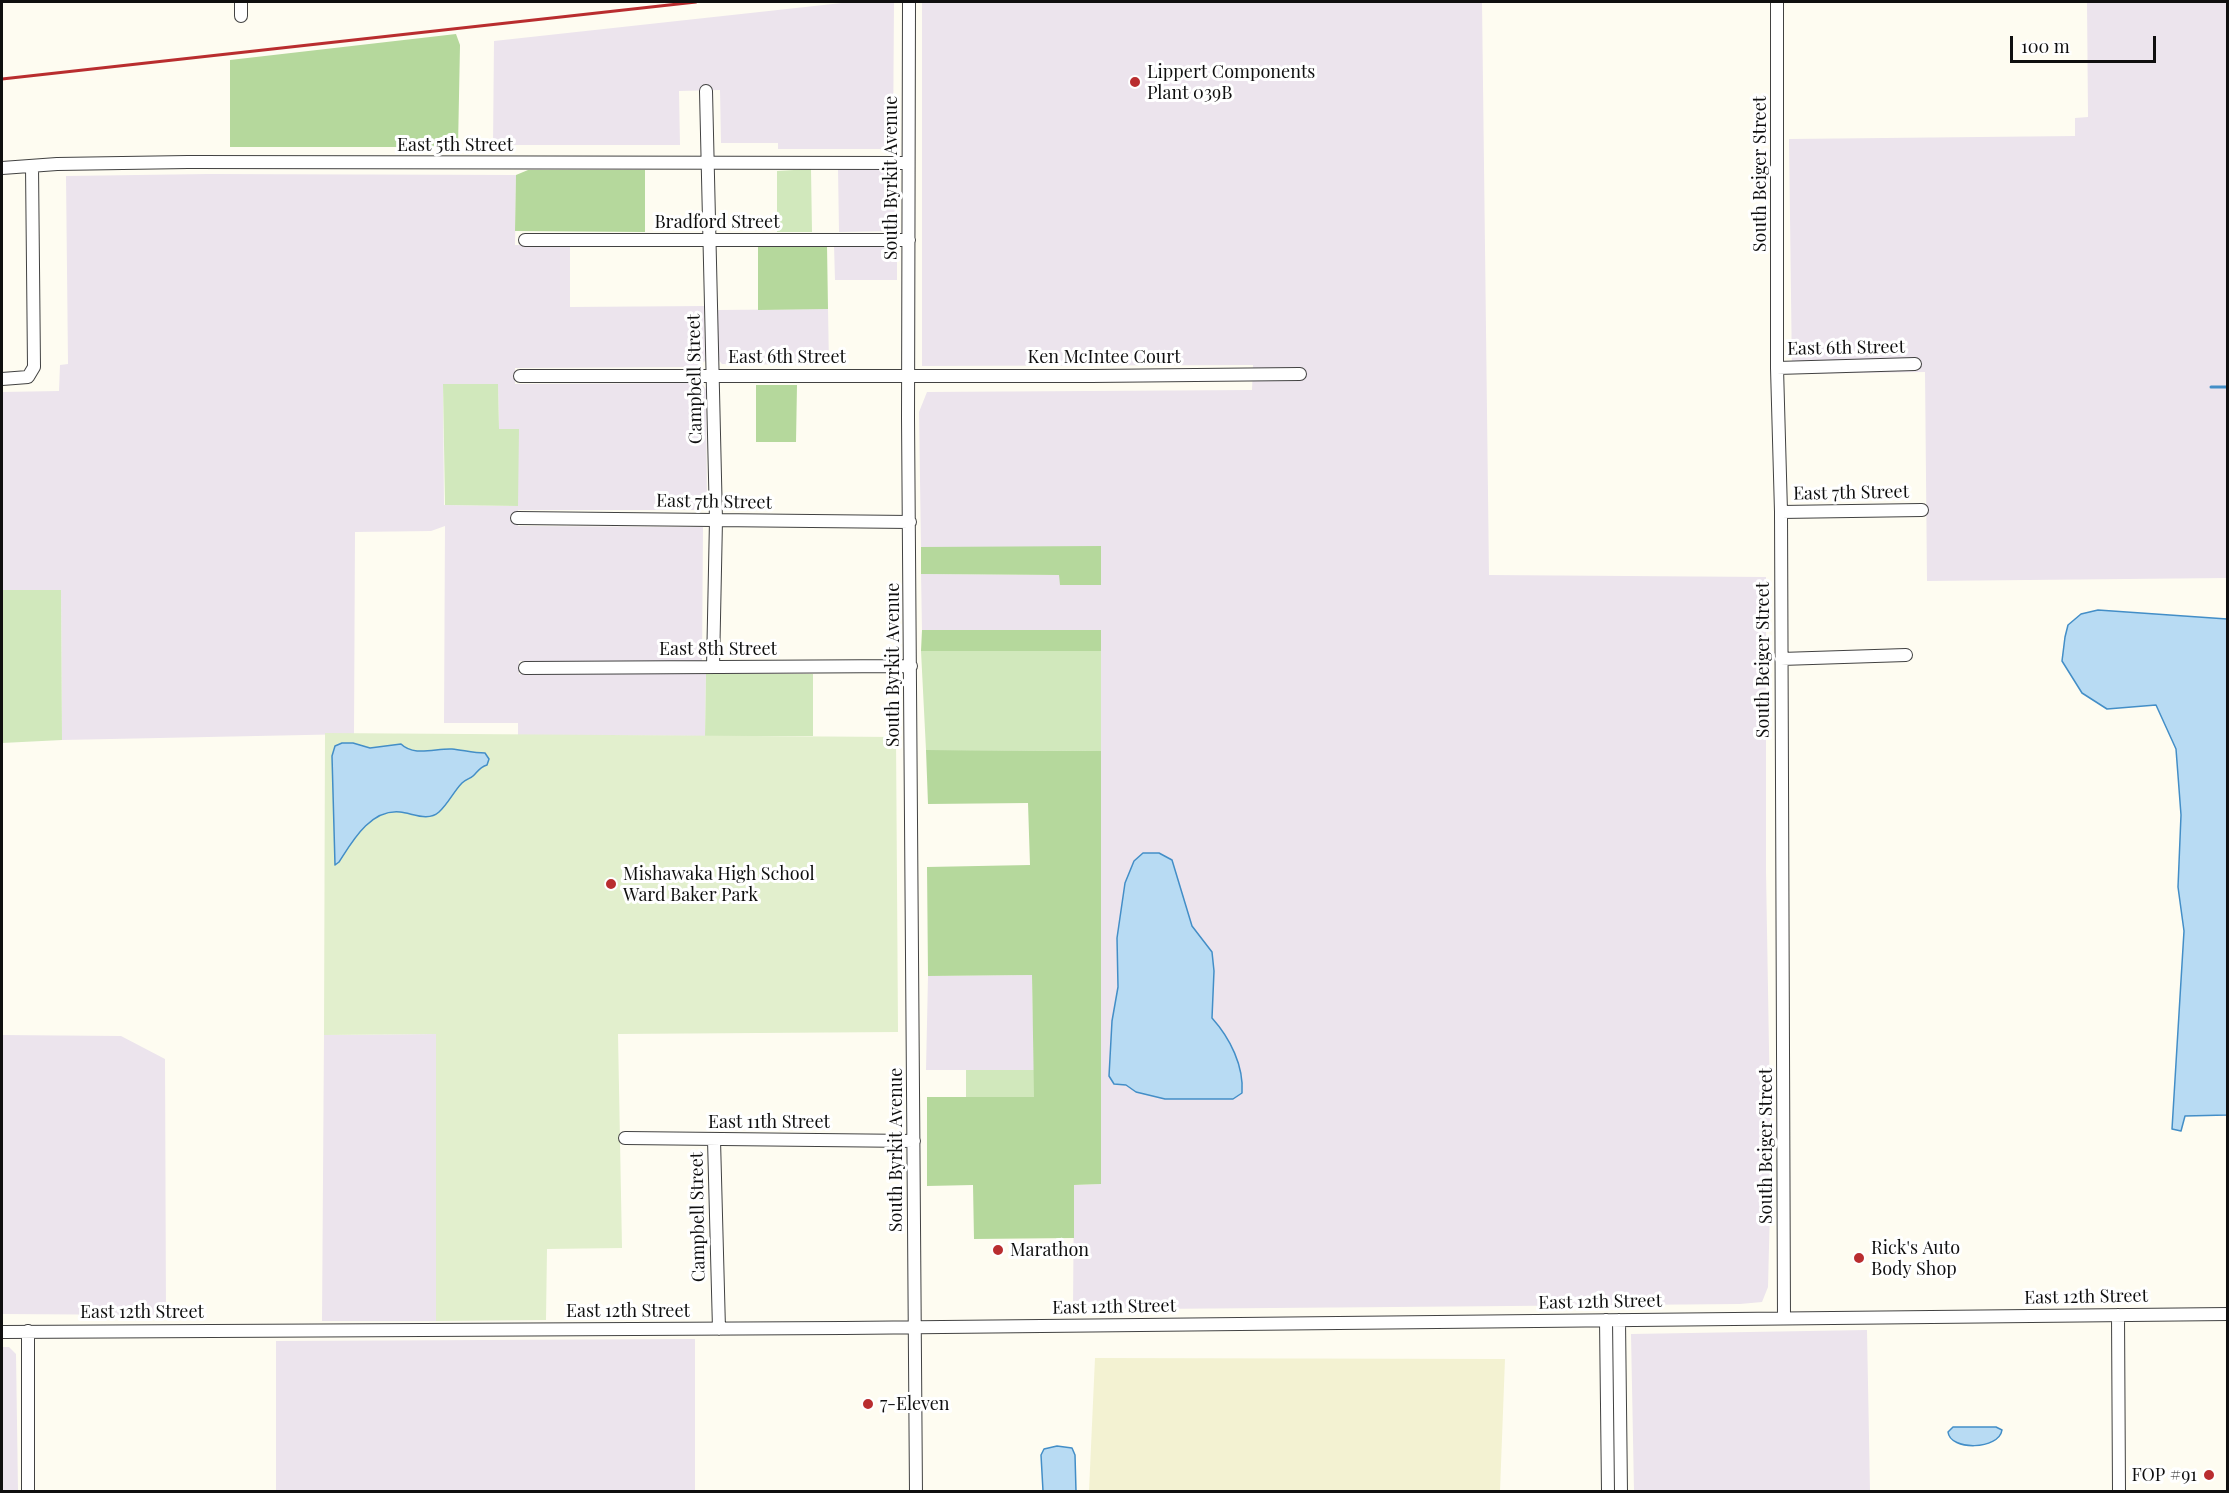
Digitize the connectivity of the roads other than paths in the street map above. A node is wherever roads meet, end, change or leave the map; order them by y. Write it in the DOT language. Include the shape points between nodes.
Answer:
graph roads {
  1 [pos="241,2"];
  2 [pos="909,2"];
  3 [pos="1777,2"];
  4 [pos="241,16"];
  5 [pos="706,91"];
  6 [pos="707,163"];
  7 [pos="909,163"];
  8 [pos="32,166"];
  9 [pos="2,168"];
  10 [pos="525,240"];
  11 [pos="710,240"];
  12 [pos="909,240"];
  13 [pos="1915,364"];
  14 [pos="1777,368"];
  15 [pos="1300,374"];
  16 [pos="713,375"];
  17 [pos="520,376"];
  18 [pos="909,376"];
  19 [pos="2,379"];
  20 [pos="1922,510"];
  21 [pos="1781,512"];
  22 [pos="517,518"];
  23 [pos="716,520"];
  24 [pos="910,522"];
  25 [pos="1906,655"];
  26 [pos="1781,659"];
  27 [pos="910,666"];
  28 [pos="713,667"];
  29 [pos="525,668"];
  30 [pos="625,1138"];
  31 [pos="714,1140"];
  32 [pos="914,1141"];
  33 [pos="2228,1314"];
  34 [pos="2118,1315"];
  35 [pos="1784,1318"];
  36 [pos="1606,1320"];
  37 [pos="1619,1320"];
  38 [pos="915,1327"];
  39 [pos="719,1329"];
  40 [pos="28,1331"];
  41 [pos="2,1332"];
  42 [pos="28,1491"];
  43 [pos="916,1491"];
  44 [pos="1608,1491"];
  45 [pos="1621,1491"];
  46 [pos="2119,1491"];
  1 -- 4 [label="street"];
  2 -- 7 [label="street, South Byrkit Avenue"];
  3 -- 14 [label="street, South Beiger Street"];
  5 -- 6 [label="street, Campbell Street"];
  6 -- 7 [label="street, East 5th Street"];
  6 -- 8 [label="street, East 5th Street" via="188,162"];
  6 -- 11 [label="street, Campbell Street"];
  7 -- 12 [label="street, South Byrkit Avenue"];
  8 -- 9 [label="street, East 5th Street"];
  8 -- 19 [label="street" via="34,367 31,375 24,378"];
  10 -- 11 [label="street, Bradford Street"];
  11 -- 12 [label="street, Bradford Street"];
  11 -- 16 [label="street, Campbell Street"];
  12 -- 18 [label="street, South Byrkit Avenue"];
  13 -- 14 [label="street, East 6th Street"];
  14 -- 21 [label="street, South Beiger Street"];
  15 -- 18 [label="street, Ken McIntee Court"];
  16 -- 17 [label="street, East 6th Street"];
  16 -- 18 [label="street, East 6th Street"];
  16 -- 23 [label="street, Campbell Street"];
  18 -- 24 [label="street, South Byrkit Avenue"];
  20 -- 21 [label="street, East 7th Street"];
  21 -- 26 [label="street, South Beiger Street"];
  22 -- 23 [label="street, East 7th Street"];
  23 -- 24 [label="street, East 7th Street"];
  23 -- 28 [label="street, Campbell Street"];
  24 -- 27 [label="street, South Byrkit Avenue"];
  25 -- 26 [label="street"];
  26 -- 35 [label="street, South Beiger Street"];
  27 -- 28 [label="street, East 8th Street"];
  27 -- 32 [label="street, South Byrkit Avenue"];
  28 -- 29 [label="street, East 8th Street"];
  30 -- 31 [label="street, East 11th Street"];
  31 -- 32 [label="street, East 11th Street"];
  31 -- 39 [label="street, Campbell Street"];
  32 -- 38 [label="street, South Byrkit Avenue"];
  33 -- 34 [label="street, East 12th Street"];
  34 -- 35 [label="street, East 12th Street"];
  34 -- 46 [label="street"];
  35 -- 37 [label="street, East 12th Street"];
  36 -- 37 [label="street, East 12th Street"];
  36 -- 38 [label="street, East 12th Street"];
  36 -- 44 [label="street"];
  37 -- 45 [label="street"];
  38 -- 39 [label="street, East 12th Street"];
  38 -- 43 [label="street, South Byrkit Avenue"];
  39 -- 40 [label="street, East 12th Street"];
  40 -- 41 [label="street, East 12th Street"];
  40 -- 42 [label="street"];
}
